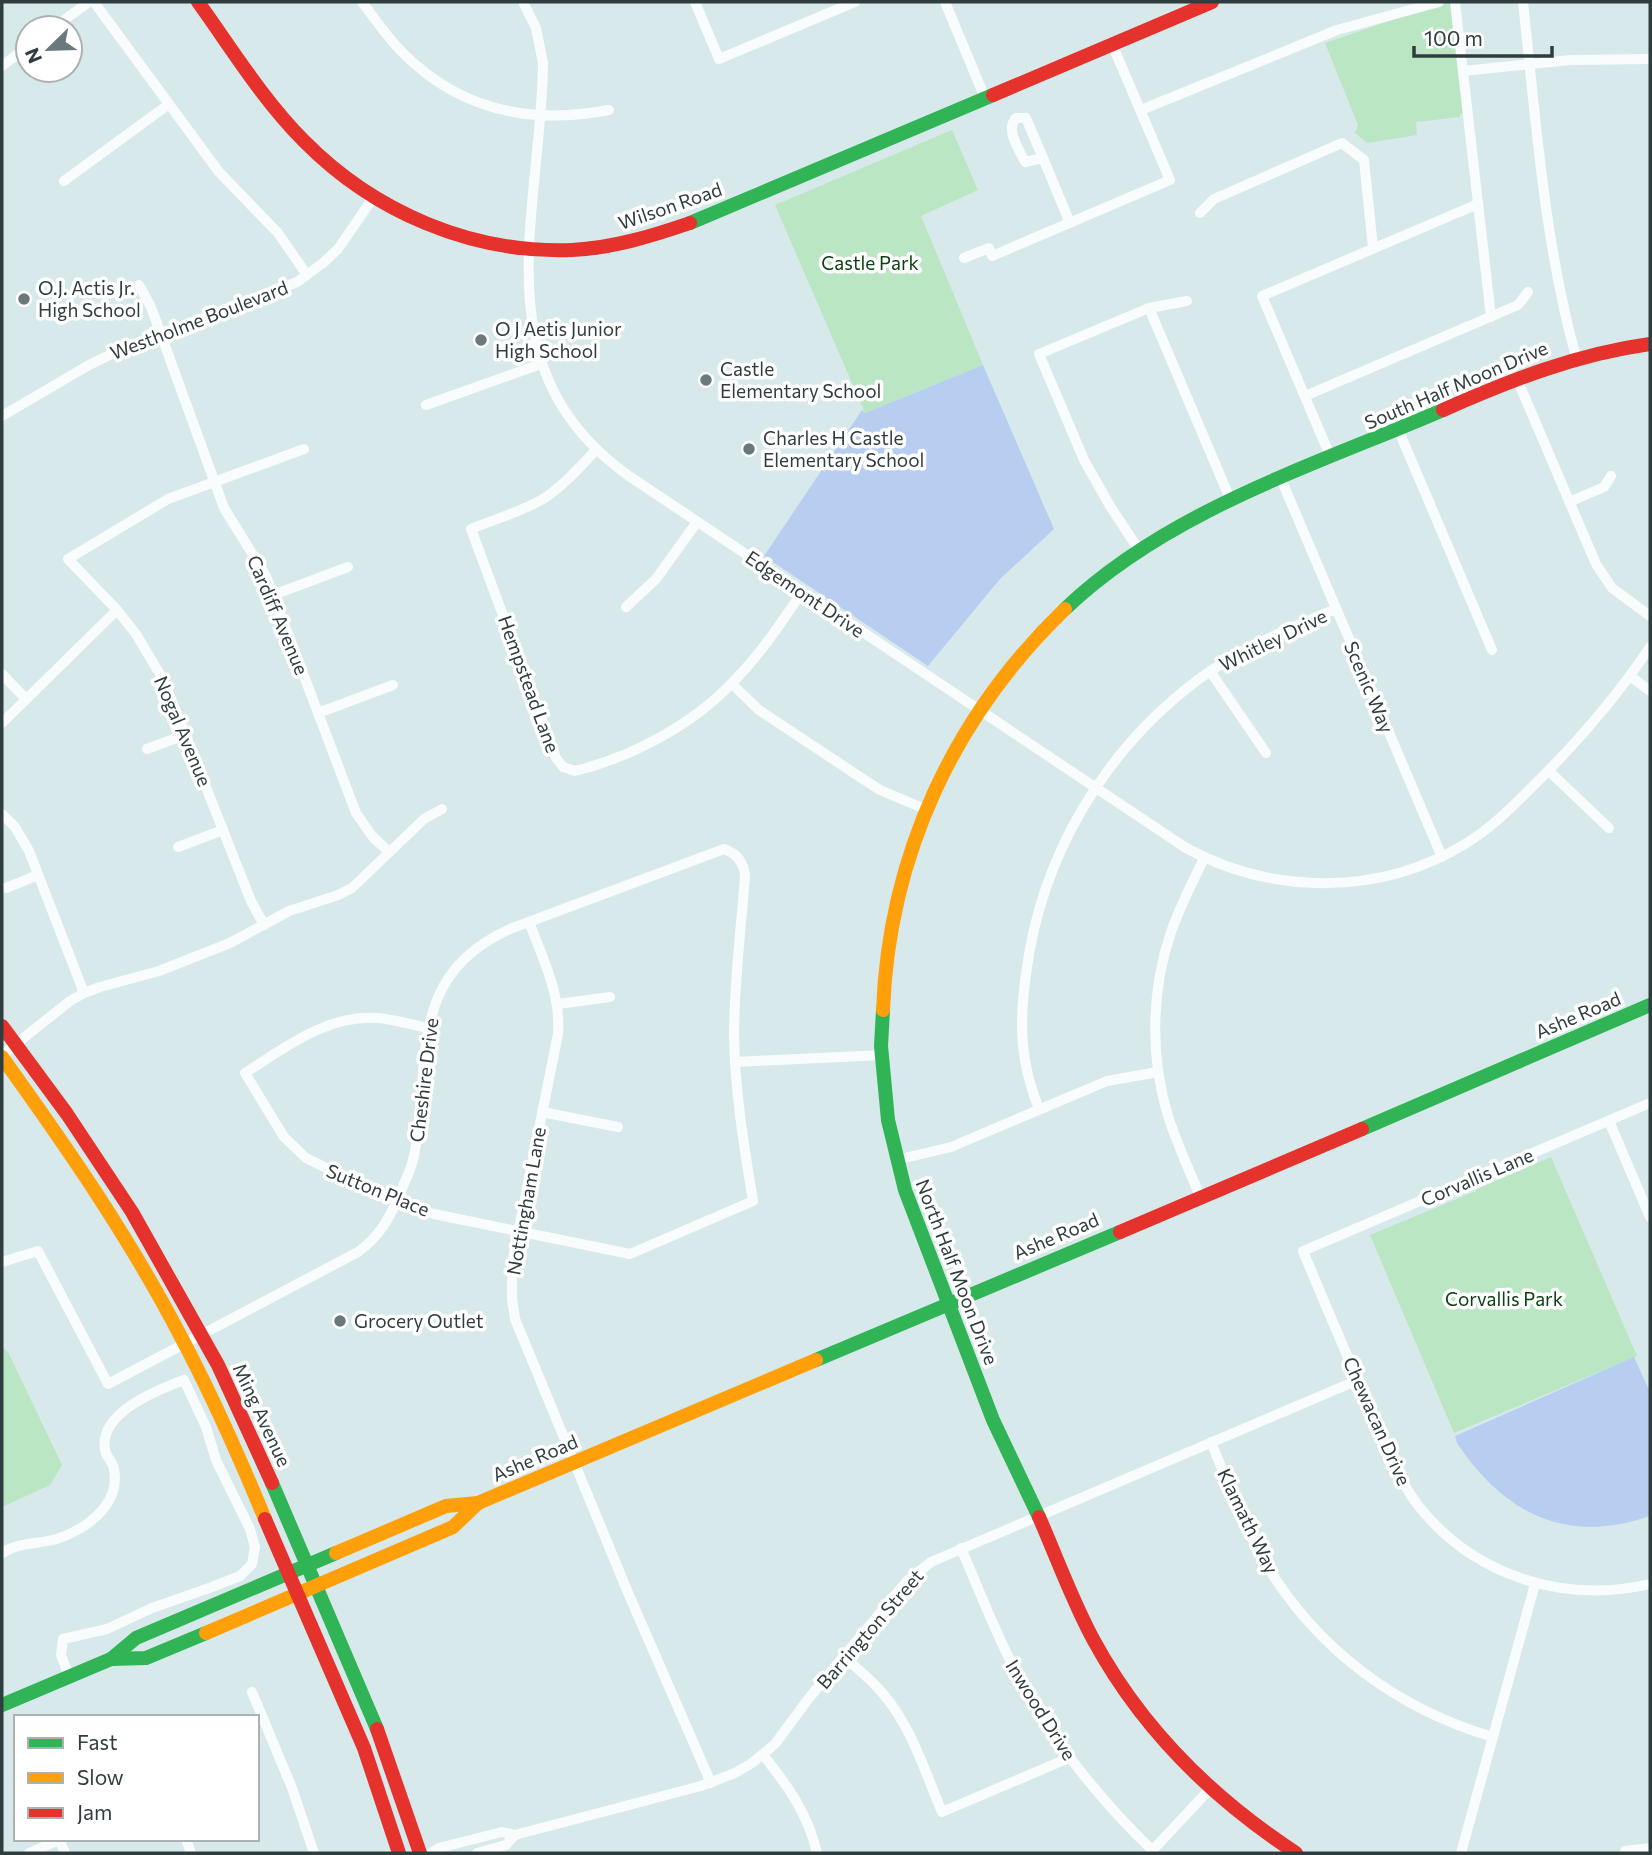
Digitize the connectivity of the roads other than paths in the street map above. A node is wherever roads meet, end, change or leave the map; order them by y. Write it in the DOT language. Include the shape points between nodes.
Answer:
graph roads {
  1 [pos="91,2"];
  2 [pos="198,2"];
  3 [pos="362,2"];
  4 [pos="523,2"];
  5 [pos="695,2"];
  6 [pos="855,2"];
  7 [pos="945,2"];
  8 [pos="1212,2"];
  9 [pos="1439,2"];
  10 [pos="1455,2"];
  11 [pos="1523,2"];
  12 [pos="73,14"];
  13 [pos="1112,44"];
  14 [pos="1650,59"];
  15 [pos="1530,63"];
  16 [pos="1463,71"];
  17 [pos="985,98"];
  18 [pos="169,104"];
  19 [pos="609,110"];
  20 [pos="1140,110"];
  21 [pos="540,116"];
  22 [pos="1043,158"];
  23 [pos="64,181"];
  24 [pos="373,198"];
  25 [pos="1478,204"];
  26 [pos="1200,212"];
  27 [pos="1070,223"];
  28 [pos="530,248"];
  29 [pos="1373,248"];
  30 [pos="964,258"];
  31 [pos="307,275"];
  32 [pos="139,285"];
  33 [pos="1528,292"];
  34 [pos="1187,300"];
  35 [pos="1149,308"];
  36 [pos="1490,317"];
  37 [pos="161,333"];
  38 [pos="1650,345"];
  39 [pos="1576,357"];
  40 [pos="541,364"];
  41 [pos="1517,379"];
  42 [pos="1305,396"];
  43 [pos="426,405"];
  44 [pos="2,416"];
  45 [pos="1398,429"];
  46 [pos="304,449"];
  47 [pos="596,450"];
  48 [pos="1331,458"];
  49 [pos="1611,476"];
  50 [pos="1281,479"];
  51 [pos="214,481"];
  52 [pos="1231,500"];
  53 [pos="1569,502"];
  54 [pos="697,522"];
  55 [pos="1139,550"];
  56 [pos="348,567"];
  57 [pos="802,592"];
  58 [pos="273,596"];
  59 [pos="626,607"];
  60 [pos="1336,609"];
  61 [pos="117,610"];
  62 [pos="1650,616"];
  63 [pos="1650,647"];
  64 [pos="1492,650"];
  65 [pos="1210,671"];
  66 [pos="2,674"];
  67 [pos="1630,676"];
  68 [pos="732,684"];
  69 [pos="393,685"];
  70 [pos="1650,691"];
  71 [pos="26,699"];
  72 [pos="978,710"];
  73 [pos="318,713"];
  74 [pos="2,723"];
  75 [pos="187,734"];
  76 [pos="147,749"];
  77 [pos="1266,753"];
  78 [pos="1549,771"];
  79 [pos="1095,788"];
  80 [pos="442,809"];
  81 [pos="925,809"];
  82 [pos="2,814"];
  83 [pos="1609,828"];
  84 [pos="223,830"];
  85 [pos="178,847"];
  86 [pos="389,852"];
  87 [pos="1442,857"];
  88 [pos="1205,858"];
  89 [pos="38,876"];
  90 [pos="6,888"];
  91 [pos="529,922"];
  92 [pos="264,925"];
  93 [pos="84,993"];
  94 [pos="610,997"];
  95 [pos="558,1004"];
  96 [pos="1650,1005"];
  97 [pos="2,1027"];
  98 [pos="427,1028"];
  99 [pos="15,1043"];
  100 [pos="882,1055"];
  101 [pos="2,1056"];
  102 [pos="735,1062"];
  103 [pos="1158,1072"];
  104 [pos="1650,1103"];
  105 [pos="1039,1109"];
  106 [pos="542,1112"];
  107 [pos="1609,1121"];
  108 [pos="618,1127"];
  109 [pos="896,1160"];
  110 [pos="1200,1196"];
  111 [pos="396,1202"];
  112 [pos="1650,1217"];
  113 [pos="518,1231"];
  114 [pos="1303,1251"];
  115 [pos="2,1262"];
  116 [pos="948,1303"];
  117 [pos="201,1334"];
  118 [pos="184,1343"];
  119 [pos="1357,1380"];
  120 [pos="1211,1442"];
  121 [pos="575,1462"];
  122 [pos="478,1503"];
  123 [pos="1039,1516"];
  124 [pos="961,1548"];
  125 [pos="2,1553"];
  126 [pos="308,1566"];
  127 [pos="288,1573"];
  128 [pos="1535,1584"];
  129 [pos="1650,1584"];
  130 [pos="316,1586"];
  131 [pos="298,1595"];
  132 [pos="845,1658"];
  133 [pos="111,1659"];
  134 [pos="69,1676"];
  135 [pos="252,1692"];
  136 [pos="2,1705"];
  137 [pos="1493,1737"];
  138 [pos="763,1755"];
  139 [pos="1069,1758"];
  140 [pos="711,1783"];
  141 [pos="379,1789"];
  142 [pos="1210,1789"];
  143 [pos="515,1835"];
  144 [pos="57,1841"];
  145 [pos="1650,1848"];
  146 [pos="1625,1851"];
  147 [pos="1152,1852"];
  148 [pos="29,1853"];
  149 [pos="314,1853"];
  150 [pos="399,1853"];
  151 [pos="413,1853"];
  152 [pos="420,1853"];
  153 [pos="431,1853"];
  154 [pos="477,1853"];
  155 [pos="817,1853"];
  156 [pos="1296,1853"];
  157 [pos="1461,1853"];
  1 -- 12 [label="street"];
  1 -- 18 [label="street"];
  2 -- 24 [label="street, Wilson Road" via="303,141"];
  3 -- 21 [label="street" via="401,52 436,81 471,100"];
  4 -- 21 [label="street, Edgemont Drive" via="541,45"];
  5 -- 6 [label="street" via="719,60"];
  7 -- 17 [label="street"];
  8 -- 13 [label="street, Wilson Road"];
  9 -- 20 [label="street" via="1326,33"];
  10 -- 16 [label="street"];
  11 -- 15 [label="street"];
  13 -- 17 [label="street, Wilson Road"];
  13 -- 20 [label="street"];
  14 -- 15 [label="street"];
  15 -- 16 [label="street"];
  15 -- 39 [label="street" via="1550,239"];
  16 -- 25 [label="street"];
  17 -- 28 [label="street, Wilson Road" via="646,238 591,249"];
  18 -- 23 [label="street"];
  18 -- 31 [label="street" via="226,180 286,243"];
  19 -- 21 [label="street"];
  20 -- 27 [label="street" via="1170,180"];
  21 -- 28 [label="street, Edgemont Drive"];
  22 -- 27 [label="street"];
  24 -- 28 [label="street, Wilson Road" via="453,234"];
  24 -- 31 [label="street, Westholme Boulevard" via="338,249"];
  25 -- 29 [label="street"];
  25 -- 36 [label="street"];
  26 -- 29 [label="street" via="1214,199 1342,143 1364,160"];
  27 -- 30 [label="street" via="992,256 989,248"];
  28 -- 40 [label="street, Edgemont Drive" via="529,302"];
  29 -- 42 [label="street" via="1262,296"];
  31 -- 37 [label="street, Westholme Boulevard"];
  32 -- 37 [label="street, Cardiff Avenue"];
  33 -- 36 [label="street" via="1518,305"];
  34 -- 35 [label="street"];
  35 -- 52 [label="street"];
  35 -- 55 [label="street" via="1039,354 1084,460"];
  36 -- 42 [label="street"];
  37 -- 44 [label="street, Westholme Boulevard" via="89,365"];
  37 -- 51 [label="street, Cardiff Avenue"];
  38 -- 39 [label="street, South Half Moon Drive"];
  39 -- 41 [label="street, South Half Moon Drive"];
  40 -- 43 [label="street"];
  40 -- 47 [label="street, Edgemont Drive" via="560,403"];
  41 -- 45 [label="street, South Half Moon Drive"];
  41 -- 53 [label="street"];
  42 -- 48 [label="street"];
  45 -- 48 [label="street, South Half Moon Drive"];
  45 -- 64 [label="street"];
  46 -- 51 [label="street"];
  47 -- 54 [label="street, Edgemont Drive"];
  47 -- 68 [label="street, Hempstead Lane" via="545,498 471,528 559,763 575,771 636,749 681,724"];
  48 -- 50 [label="street, South Half Moon Drive"];
  49 -- 53 [label="street" via="1604,487"];
  50 -- 52 [label="street, North Half Moon Drive"];
  50 -- 60 [label="street, Scenic Way"];
  51 -- 58 [label="street, Cardiff Avenue"];
  51 -- 61 [label="street, Nogal Avenue" via="168,499 68,559"];
  52 -- 55 [label="street, North Half Moon Drive"];
  53 -- 62 [label="street" via="1603,576 1623,598"];
  54 -- 57 [label="street, Edgemont Drive"];
  54 -- 59 [label="street" via="656,579"];
  55 -- 72 [label="street, North Half Moon Drive" via="1088,587 1044,628"];
  56 -- 58 [label="street"];
  57 -- 68 [label="street, Hempstead Lane"];
  57 -- 72 [label="street, Edgemont Drive"];
  58 -- 73 [label="street, Cardiff Avenue"];
  60 -- 65 [label="street, Whitley Drive" via="1263,641"];
  60 -- 87 [label="street, Scenic Way"];
  61 -- 71 [label="street"];
  61 -- 75 [label="street, Nogal Avenue" via="159,672"];
  63 -- 67 [label="street, Edgemont Drive"];
  65 -- 77 [label="street"];
  65 -- 79 [label="street, Whitley Drive" via="1153,718"];
  66 -- 71 [label="street"];
  67 -- 70 [label="street"];
  67 -- 78 [label="street, Edgemont Drive"];
  68 -- 81 [label="street" via="759,710 866,781"];
  69 -- 73 [label="street"];
  71 -- 74 [label="street"];
  72 -- 79 [label="street, Edgemont Drive"];
  72 -- 81 [label="street, North Half Moon Drive"];
  73 -- 86 [label="street, Cardiff Avenue" via="356,813"];
  75 -- 76 [label="street"];
  75 -- 84 [label="street, Nogal Avenue"];
  78 -- 83 [label="street"];
  78 -- 87 [label="street, Edgemont Drive" via="1483,832"];
  79 -- 88 [label="street, Edgemont Drive"];
  79 -- 105 [label="street, Whitley Drive" via="1052,870 1028,957 1022,1048"];
  80 -- 86 [label="street" via="424,819"];
  81 -- 100 [label="street, North Half Moon Drive" via="889,935"];
  82 -- 89 [label="street" via="23,839"];
  84 -- 85 [label="street"];
  84 -- 92 [label="street, Nogal Avenue"];
  86 -- 92 [label="street" via="352,888"];
  87 -- 88 [label="street, Edgemont Drive" via="1395,874 1320,884 1248,875"];
  88 -- 103 [label="street" via="1164,957 1156,1009"];
  89 -- 90 [label="street"];
  89 -- 93 [label="street"];
  91 -- 95 [label="street, Nottingham Lane"];
  91 -- 98 [label="street, Cheshire Drive" via="486,941 461,963 439,994"];
  91 -- 102 [label="street, Cheshire Drive" via="724,849 736,855 745,876"];
  92 -- 93 [label="street" via="159,971"];
  93 -- 99 [label="street"];
  94 -- 95 [label="street"];
  95 -- 106 [label="street, Nottingham Lane" via="558,1034"];
  96 -- 110 [label="street, Ashe Road"];
  97 -- 99 [label="street, Ming Avenue"];
  98 -- 111 [label="street, Cheshire Drive" via="414,1157"];
  98 -- 111 [label="street, Sutton Place" via="377,1018 342,1021 310,1032 244,1073 284,1137 306,1158"];
  99 -- 101 [label="street"];
  99 -- 117 [label="street, Ming Avenue" via="132,1212"];
  100 -- 102 [label="street"];
  100 -- 109 [label="street, North Half Moon Drive"];
  101 -- 118 [label="street, Ming Avenue" via="108,1211"];
  102 -- 113 [label="street, Sutton Place" via="753,1201 630,1254"];
  103 -- 105 [label="street" via="1107,1081"];
  103 -- 110 [label="street" via="1168,1116"];
  104 -- 107 [label="street, Corvallis Lane"];
  105 -- 109 [label="street" via="951,1146"];
  106 -- 108 [label="street"];
  106 -- 113 [label="street, Nottingham Lane"];
  107 -- 112 [label="street"];
  107 -- 114 [label="street, Corvallis Lane"];
  109 -- 116 [label="street, North Half Moon Drive"];
  110 -- 116 [label="street, Ashe Road"];
  111 -- 113 [label="street, Sutton Place"];
  111 -- 117 [label="street, Cheshire Drive" via="378,1235 358,1252"];
  113 -- 121 [label="street, Nottingham Lane" via="511,1281 515,1319"];
  114 -- 119 [label="street, Chewacan Drive"];
  115 -- 118 [label="street, Cheshire Drive" via="37,1251 108,1384"];
  116 -- 121 [label="street, Ashe Road"];
  116 -- 123 [label="street, North Half Moon Drive" via="999,1435"];
  117 -- 118 [label="street, Cheshire Drive"];
  117 -- 126 [label="street, Ming Avenue"];
  118 -- 127 [label="street, Ming Avenue" via="231,1437"];
  119 -- 120 [label="street, Barrington Street"];
  119 -- 128 [label="street, Chewacan Drive" via="1395,1467 1432,1521 1479,1559"];
  120 -- 123 [label="street, Barrington Street"];
  120 -- 137 [label="street, Klamath Way" via="1265,1562 1322,1637 1399,1697 1449,1723"];
  121 -- 122 [label="street, Ashe Road"];
  121 -- 140 [label="street, Nottingham Lane"];
  122 -- 126 [label="street, Ashe Road" via="446,1506"];
  122 -- 130 [label="street, Ashe Road" via="453,1527"];
  123 -- 124 [label="street, Barrington Street"];
  123 -- 142 [label="street, North Half Moon Drive" via="1109,1667 1149,1724"];
  124 -- 132 [label="street, Barrington Street" via="930,1562 907,1581"];
  124 -- 139 [label="street, Inwood Drive" via="1015,1671"];
  125 -- 134 [label="street" via="57,1539 92,1521 114,1494 114,1468 105,1450 108,1427 128,1407 184,1380 250,1528 255,1547 252,1564 240,1576 107,1629 63,1639 61,1655"];
  126 -- 127 [label="street, Ashe Road"];
  126 -- 130 [label="street, Ming Avenue"];
  127 -- 131 [label="street, Ming Avenue"];
  127 -- 133 [label="street, Ashe Road" via="136,1638"];
  128 -- 129 [label="street, Chewacan Drive" via="1601,1591"];
  128 -- 137 [label="street"];
  130 -- 131 [label="street, Ashe Road"];
  130 -- 152 [label="street, Ming Avenue" via="385,1749"];
  131 -- 133 [label="street, Ashe Road" via="146,1658"];
  131 -- 141 [label="street, Ming Avenue"];
  132 -- 138 [label="street, Barrington Street"];
  132 -- 139 [label="street" via="896,1710 942,1812"];
  133 -- 134 [label="street, Ashe Road"];
  134 -- 136 [label="street, Ashe Road"];
  135 -- 149 [label="street"];
  137 -- 157 [label="street"];
  138 -- 140 [label="street, Barrington Street"];
  138 -- 155 [label="street" via="797,1799"];
  139 -- 147 [label="street, Inwood Drive"];
  140 -- 143 [label="street, Barrington Street"];
  141 -- 150 [label="street, Ming Avenue"];
  141 -- 151 [label="street"];
  142 -- 147 [label="street"];
  142 -- 156 [label="street, North Half Moon Drive"];
  143 -- 153 [label="street, Barrington Street" via="502,1832"];
  143 -- 154 [label="street, Barrington Street" via="506,1845"];
  144 -- 148 [label="street"];
  145 -- 146 [label="street"];
}
